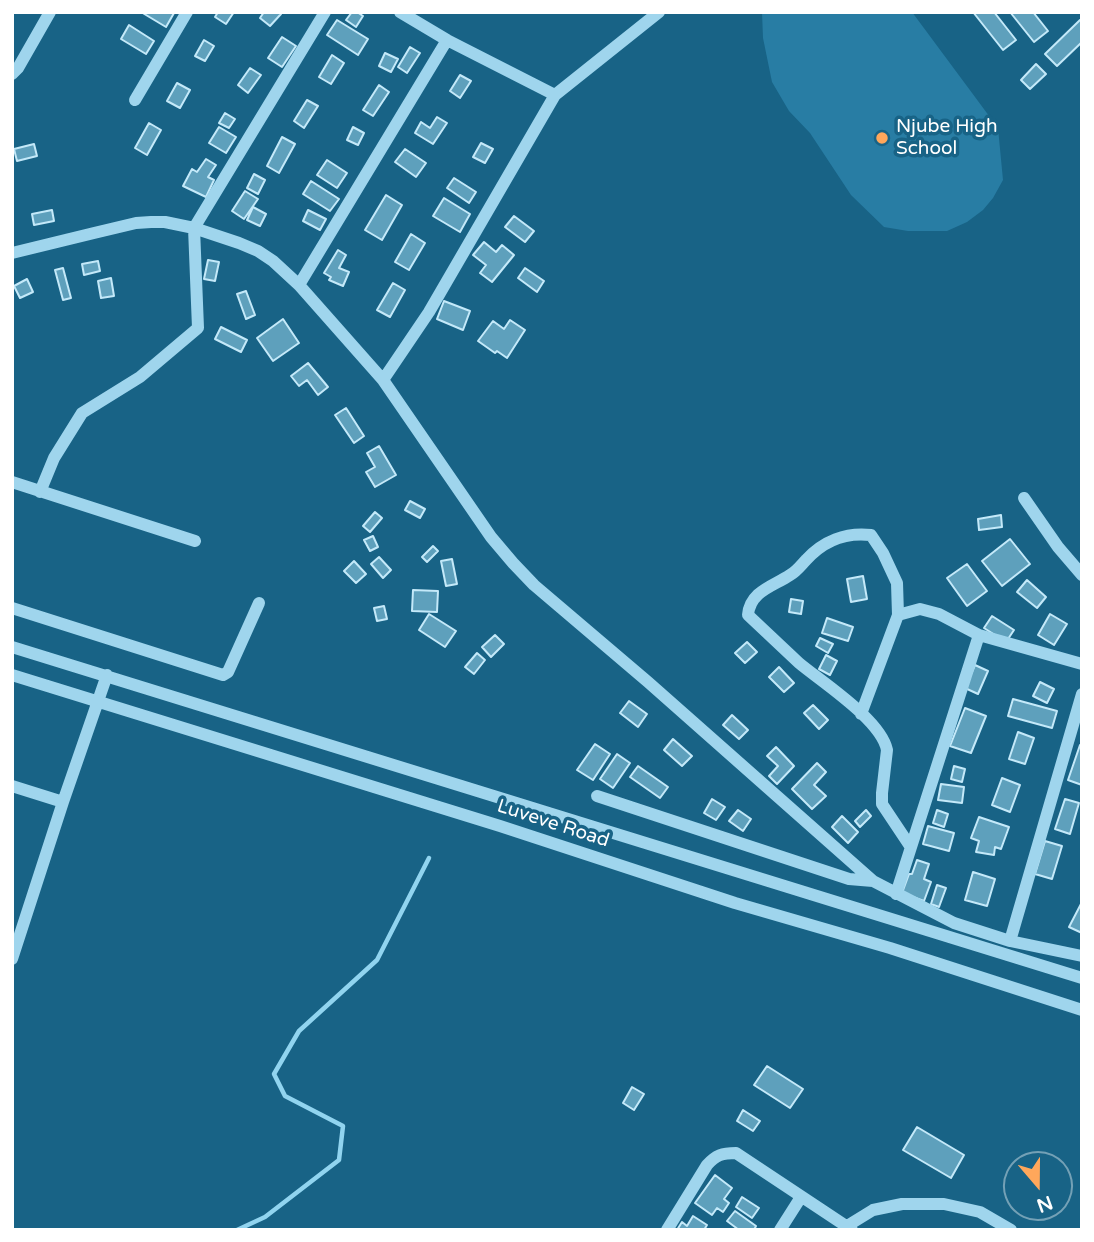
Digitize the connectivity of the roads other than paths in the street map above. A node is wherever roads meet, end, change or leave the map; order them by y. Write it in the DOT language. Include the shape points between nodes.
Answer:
graph roads {
  1 [pos="50,12"];
  2 [pos="187,12"];
  3 [pos="325,12"];
  4 [pos="400,12"];
  5 [pos="659,12"];
  6 [pos="447,40"];
  7 [pos="12,74"];
  8 [pos="555,95"];
  9 [pos="135,100"];
  10 [pos="194,229"];
  11 [pos="12,253"];
  12 [pos="299,285"];
  13 [pos="383,380"];
  14 [pos="12,482"];
  15 [pos="40,492"];
  16 [pos="1024,498"];
  17 [pos="195,541"];
  18 [pos="1082,575"];
  19 [pos="258,603"];
  20 [pos="12,608"];
  21 [pos="898,615"];
  22 [pos="979,635"];
  23 [pos="12,647"];
  24 [pos="1082,664"];
  25 [pos="12,675"];
  26 [pos="107,675"];
  27 [pos="1082,694"];
  28 [pos="98,702"];
  29 [pos="861,714"];
  30 [pos="12,786"];
  31 [pos="597,796"];
  32 [pos="63,802"];
  33 [pos="911,846"];
  34 [pos="873,881"];
  35 [pos="896,894"];
  36 [pos="1010,941"];
  37 [pos="1082,956"];
  38 [pos="12,959"];
  39 [pos="1082,978"];
  40 [pos="1082,1010"];
  41 [pos="801,1197"];
  42 [pos="850,1228"];
  43 [pos="667,1230"];
  44 [pos="780,1230"];
  45 [pos="1011,1230"];
  1 -- 7 [label="street"];
  2 -- 9 [label="street"];
  3 -- 10 [label="street"];
  4 -- 6 [label="street"];
  5 -- 8 [label="street"];
  6 -- 8 [label="street"];
  6 -- 12 [label="street"];
  8 -- 13 [label="street" via="429,312"];
  10 -- 11 [label="street" via="165,222 136,223"];
  10 -- 12 [label="street" via="258,251"];
  10 -- 15 [label="street" via="198,328 140,377 82,413 54,458"];
  12 -- 13 [label="street"];
  13 -- 34 [label="street" via="491,537 534,585"];
  14 -- 15 [label="street"];
  15 -- 17 [label="street"];
  16 -- 18 [label="street"];
  19 -- 20 [label="street" via="223,675"];
  21 -- 22 [label="street" via="929,611"];
  21 -- 29 [label="street"];
  21 -- 29 [label="street" via="897,583 877,542 862,534 824,544 792,575 757,595 749,606 748,615"];
  22 -- 24 [label="street"];
  22 -- 33 [label="street"];
  23 -- 26 [label="street, Luveve Road"];
  25 -- 28 [label="street, Luveve Road"];
  26 -- 28 [label="street"];
  26 -- 39 [label="street, Luveve Road"];
  27 -- 36 [label="street"];
  28 -- 32 [label="street"];
  28 -- 40 [label="street, Luveve Road"];
  29 -- 33 [label="street" via="879,732 887,750 882,804"];
  30 -- 32 [label="street"];
  31 -- 34 [label="street" via="849,879"];
  32 -- 38 [label="street"];
  33 -- 35 [label="street"];
  34 -- 35 [label="street"];
  35 -- 36 [label="street" via="954,923"];
  36 -- 37 [label="street"];
  41 -- 42 [label="street"];
  41 -- 43 [label="street" via="736,1153 724,1153 707,1166"];
  41 -- 44 [label="street"];
  42 -- 45 [label="street" via="873,1210 902,1204 944,1204 981,1212"];
}
